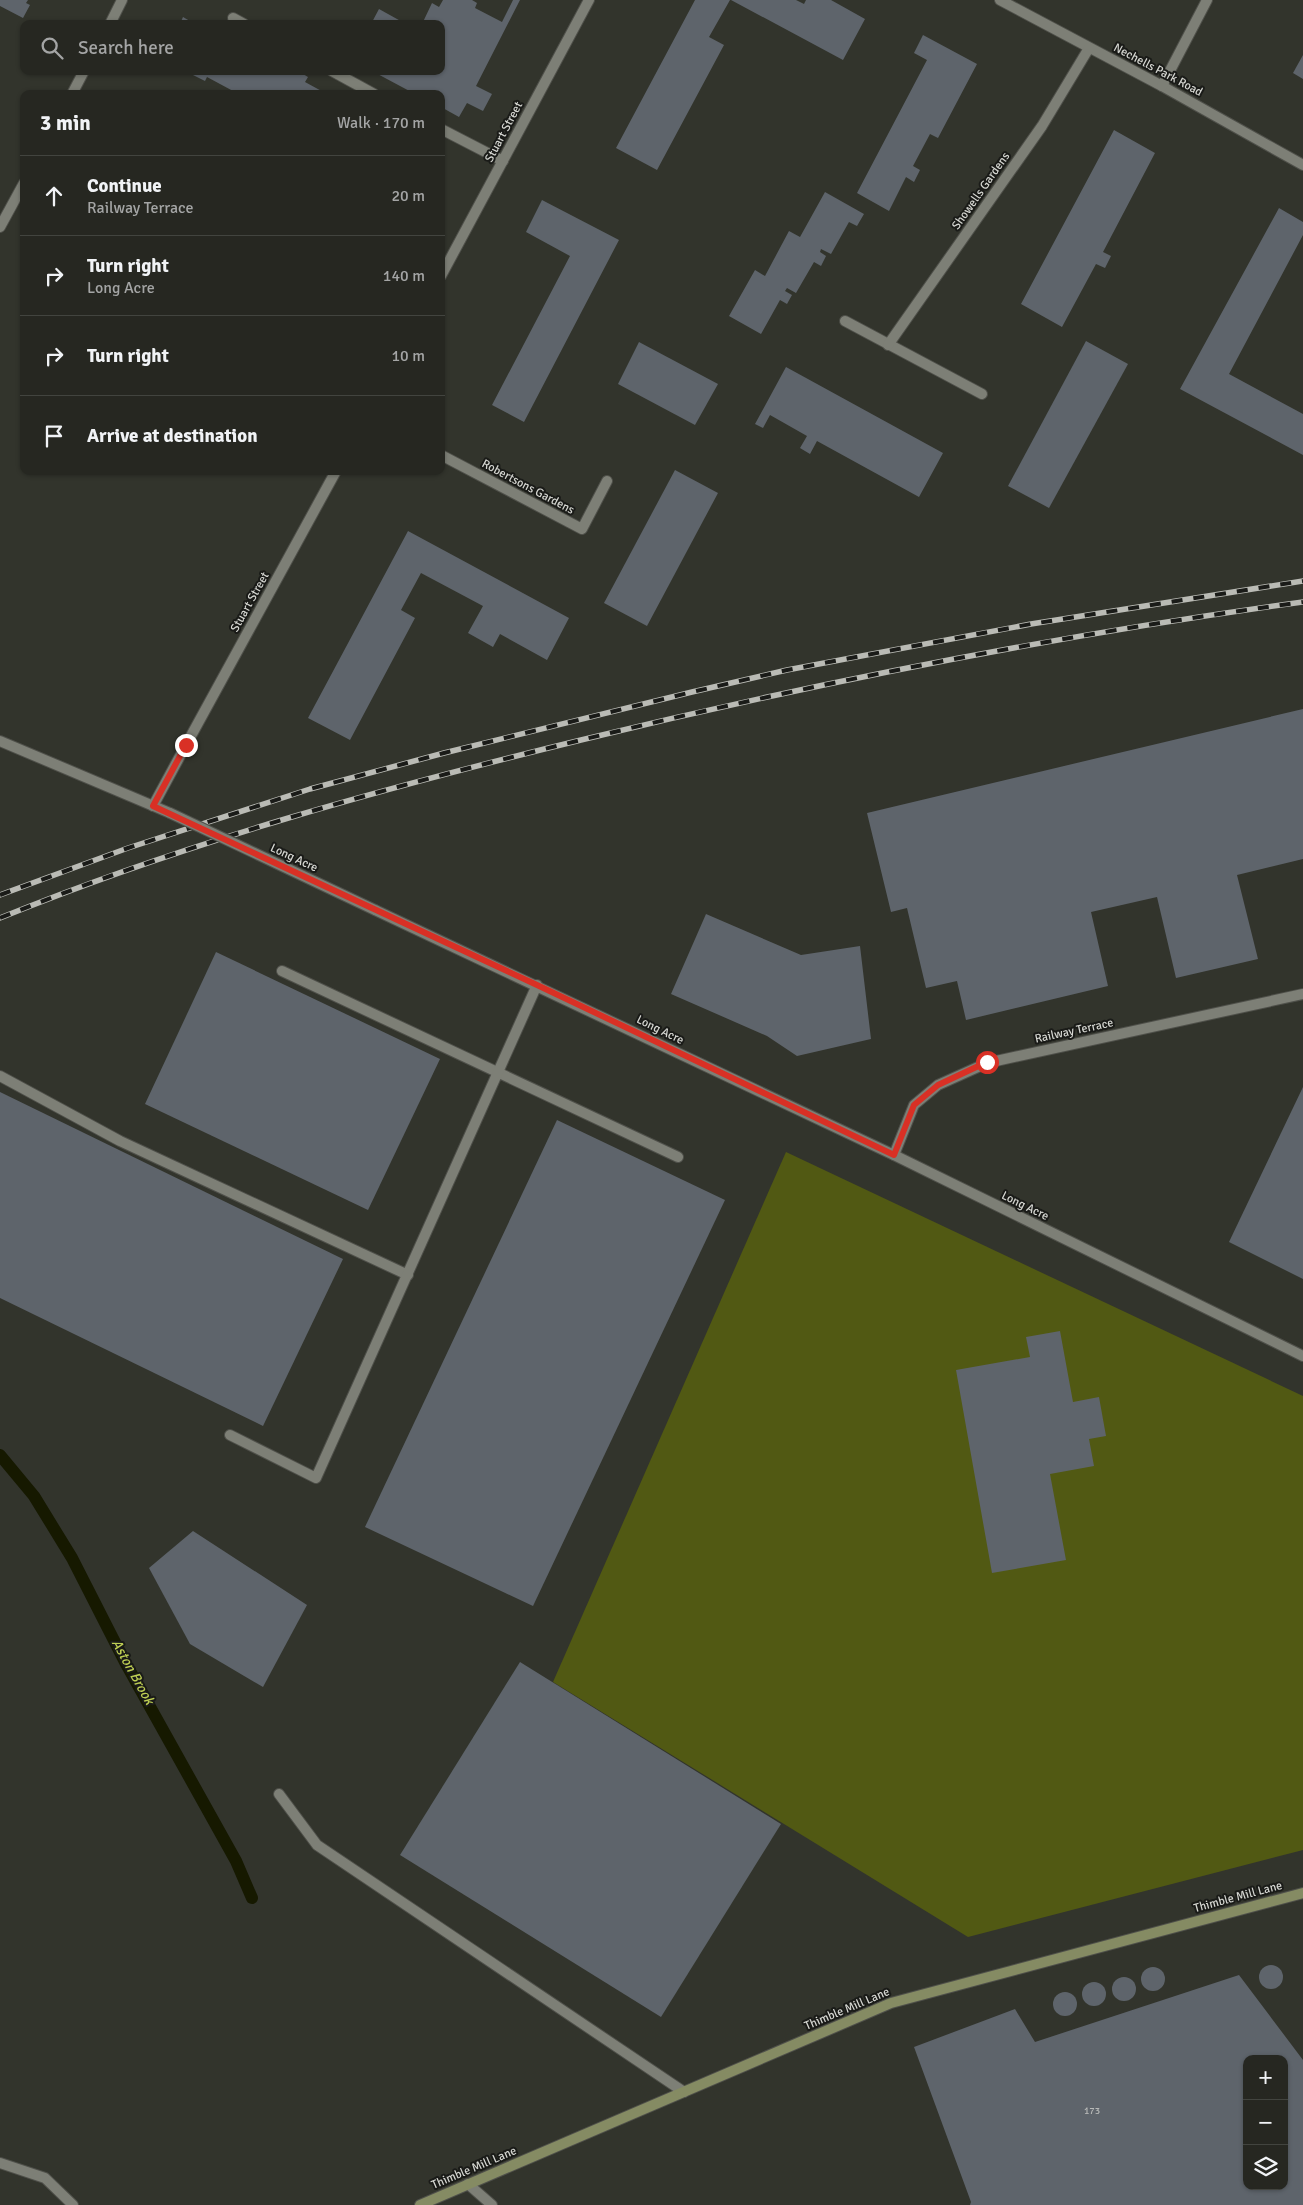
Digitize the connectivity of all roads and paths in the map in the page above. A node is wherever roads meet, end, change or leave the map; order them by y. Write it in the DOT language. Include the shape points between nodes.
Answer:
graph roads {
  1 [pos="122,0"];
  2 [pos="590,0"];
  3 [pos="1000,0"];
  4 [pos="1207,0"];
  5 [pos="234,18"];
  6 [pos="112,20"];
  7 [pos="237,20"];
  8 [pos="1089,48"];
  9 [pos="82,75"];
  10 [pos="339,75"];
  11 [pos="1162,86"];
  12 [pos="74,90"];
  13 [pos="367,90"];
  14 [pos="445,131"];
  15 [pos="503,161"];
  16 [pos="1303,165"];
  17 [pos="20,190"];
  18 [pos="0,228"];
  19 [pos="445,269"];
  20 [pos="845,321"];
  21 [pos="888,344"];
  22 [pos="982,394"];
  23 [pos="445,457"];
  24 [pos="334,475"];
  25 [pos="607,481"];
  26 [pos="0,741"];
  27 [pos="153,806"];
  28 [pos="282,971"];
  29 [pos="537,985"];
  30 [pos="1303,994"];
  31 [pos="498,1073"];
  32 [pos="0,1076"];
  33 [pos="894,1155"];
  34 [pos="678,1157"];
  35 [pos="408,1274"];
  36 [pos="1303,1356"];
  37 [pos="230,1435"];
  38 [pos="279,1794"];
  39 [pos="1303,1892"];
  40 [pos="684,2092"];
  41 [pos="0,2163"];
  42 [pos="468,2184"];
  43 [pos="73,2205"];
  44 [pos="420,2205"];
  45 [pos="492,2205"];
  1 -- 6 [label="street"];
  2 -- 15 [label="street, Stuart Street"];
  3 -- 8 [label="street, Nechells Park Road"];
  4 -- 11 [label="street"];
  5 -- 7 [label="street"];
  8 -- 11 [label="street, Nechells Park Road"];
  8 -- 21 [label="street, Showells Gardens" via="1042,126"];
  9 -- 12 [label="street"];
  10 -- 13 [label="street"];
  11 -- 16 [label="street, Nechells Park Road"];
  14 -- 15 [label="street"];
  15 -- 19 [label="street, Stuart Street"];
  17 -- 18 [label="street"];
  20 -- 21 [label="street"];
  21 -- 22 [label="street"];
  23 -- 25 [label="street, Robertsons Gardens" via="582,529"];
  24 -- 27 [label="street, Stuart Street"];
  26 -- 27 [label="street, Long Acre"];
  27 -- 29 [label="street, Long Acre, bridge"];
  28 -- 31 [label="street"];
  29 -- 31 [label="street"];
  29 -- 33 [label="street, Long Acre"];
  30 -- 33 [label="street, Railway Terrace" via="987,1062 938,1085 914,1105"];
  31 -- 34 [label="street"];
  31 -- 35 [label="street"];
  32 -- 35 [label="street" via="120,1141"];
  33 -- 36 [label="street, Long Acre"];
  35 -- 37 [label="street" via="316,1478"];
  38 -- 40 [label="street" via="317,1845"];
  39 -- 40 [label="main road, Thimble Mill Lane" via="891,2003"];
  40 -- 42 [label="main road, Thimble Mill Lane"];
  41 -- 43 [label="street" via="45,2178"];
  42 -- 44 [label="main road, Thimble Mill Lane"];
  42 -- 45 [label="street"];
}
